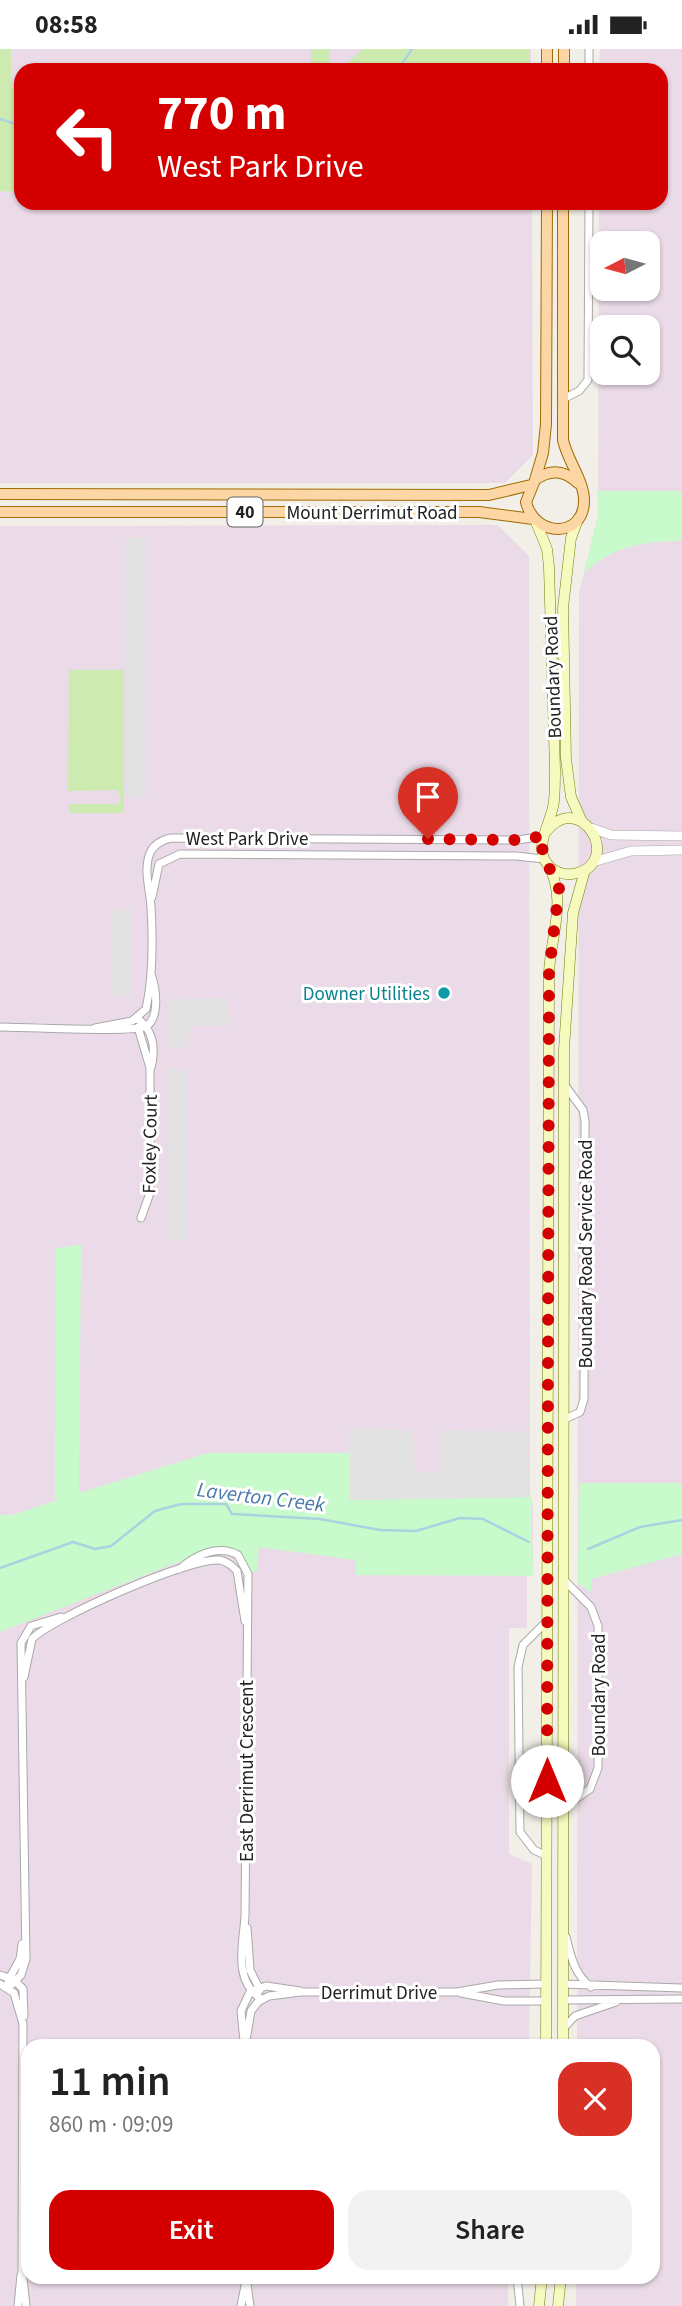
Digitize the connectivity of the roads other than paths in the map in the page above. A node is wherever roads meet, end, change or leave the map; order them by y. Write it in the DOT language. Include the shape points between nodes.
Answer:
graph roads {
  1 [pos="547,210"];
  2 [pos="563,210"];
  3 [pos="589,210"];
  4 [pos="563,399"];
  5 [pos="533,483"];
  6 [pos="578,483"];
  7 [pos="0,494"];
  8 [pos="0,512"];
  9 [pos="578,518"];
  10 [pos="535,521"];
  11 [pos="587,825"];
  12 [pos="544,834"];
  13 [pos="682,837"];
  14 [pos="344,839"];
  15 [pos="356,839"];
  16 [pos="152,848"];
  17 [pos="682,850"];
  18 [pos="350,855"];
  19 [pos="161,861"];
  20 [pos="546,861"];
  21 [pos="593,862"];
  22 [pos="585,870"];
  23 [pos="151,905"];
  24 [pos="151,974"];
  25 [pos="137,1018"];
  26 [pos="148,1026"];
  27 [pos="0,1027"];
  28 [pos="95,1028"];
  29 [pos="138,1030"];
  30 [pos="150,1068"];
  31 [pos="564,1083"];
  32 [pos="141,1218"];
  33 [pos="547,1419"];
  34 [pos="565,1419"];
  35 [pos="180,1569"];
  36 [pos="564,1580"];
  37 [pos="547,1621"];
  38 [pos="246,1626"];
  39 [pos="564,1807"];
  40 [pos="564,1836"];
  41 [pos="547,1856"];
  42 [pos="245,1916"];
  43 [pos="564,1926"];
  44 [pos="23,1940"];
  45 [pos="4,1976"];
  46 [pos="16,1981"];
  47 [pos="547,1984"];
  48 [pos="563,1984"];
  49 [pos="4,1986"];
  50 [pos="260,1987"];
  51 [pos="592,1987"];
  52 [pos="682,1988"];
  53 [pos="250,1992"];
  54 [pos="302,1992"];
  55 [pos="457,1992"];
  56 [pos="261,1999"];
  57 [pos="623,1999"];
  58 [pos="682,1999"];
  59 [pos="563,2000"];
  60 [pos="547,2001"];
  61 [pos="23,2024"];
  62 [pos="563,2029"];
  63 [pos="23,2039"];
  64 [pos="244,2039"];
  65 [pos="246,2039"];
  66 [pos="546,2039"];
  67 [pos="563,2039"];
  68 [pos="21,2278"];
  69 [pos="24,2284"];
  70 [pos="245,2284"];
  71 [pos="247,2284"];
  72 [pos="518,2284"];
  73 [pos="541,2284"];
  74 [pos="560,2284"];
  75 [pos="18,2306"];
  76 [pos="26,2306"];
  77 [pos="241,2306"];
  78 [pos="250,2306"];
  79 [pos="520,2306"];
  80 [pos="539,2306"];
  81 [pos="556,2306"];
  1 -- 5 [label="main road" via="546,424"];
  2 -- 4 [label="main road"];
  3 -- 4 [label="street" via="589,370 585,387"];
  4 -- 6 [label="main road" via="563,440"];
  5 -- 6 [label="main road, 40" via="552,472 562,472"];
  5 -- 7 [label="main road, Mount Derrimut Road / 40" via="480,495"];
  5 -- 10 [label="main road" via="527,502"];
  6 -- 9 [label="main road" via="584,501"];
  8 -- 10 [label="main road, Mount Derrimut Road / 40" via="480,512"];
  9 -- 10 [label="main road, 40" via="553,530"];
  9 -- 11 [label="main road, Boundary Road" via="571,538 564,608 565,731 567,783"];
  10 -- 12 [label="main road, Boundary Road" via="549,567 555,769 554,800"];
  11 -- 12 [label="main road" via="566,819"];
  11 -- 13 [label="street" via="611,835"];
  11 -- 21 [label="main road" via="597,845"];
  12 -- 15 [label="street, West Park Drive" via="518,840"];
  12 -- 20 [label="main road" via="541,848"];
  14 -- 15 [label="street, West Park Drive"];
  14 -- 16 [label="street, West Park Drive" via="171,838"];
  14 -- 18 [label="street"];
  15 -- 18 [label="street"];
  16 -- 19 [label="street, West Park Drive"];
  16 -- 23 [label="street, West Park Drive" via="147,868"];
  17 -- 21 [label="street" via="631,851"];
  18 -- 19 [label="street, West Park Drive" via="180,854"];
  18 -- 20 [label="street, West Park Drive"];
  19 -- 23 [label="street, West Park Drive"];
  20 -- 22 [label="main road" via="560,873"];
  20 -- 33 [label="main road" via="559,888 549,972"];
  21 -- 22 [label="main road"];
  22 -- 31 [label="main road, Boundary Road" via="573,913"];
  23 -- 24 [label="street, West Park Drive"];
  24 -- 25 [label="street, West Park Drive" via="146,1009"];
  24 -- 26 [label="street, West Park Drive" via="155,1004"];
  25 -- 26 [label="street"];
  25 -- 28 [label="street"];
  25 -- 29 [label="street, Foxley Court"];
  26 -- 29 [label="street"];
  26 -- 30 [label="street, Foxley Court" via="154,1045"];
  27 -- 28 [label="street"];
  28 -- 29 [label="street"];
  29 -- 30 [label="street, Foxley Court"];
  30 -- 32 [label="street, Foxley Court" via="150,1193"];
  31 -- 34 [label="main road, Boundary Road"];
  31 -- 34 [label="street, Boundary Road Service Road" via="583,1110 585,1121 584,1399 580,1412"];
  33 -- 34 [label="main road"];
  33 -- 37 [label="main road"];
  34 -- 36 [label="main road, Boundary Road"];
  35 -- 38 [label="street, East Derrimut Crescent" via="216,1560 233,1566 241,1583"];
  35 -- 38 [label="street, East Derrimut Crescent" via="212,1552 238,1555 249,1583"];
  35 -- 44 [label="street, East Derrimut Crescent" via="31,1626 23,1637"];
  36 -- 39 [label="main road, Boundary Road"];
  36 -- 39 [label="street, Boundary Road" via="591,1607 598,1626 598,1768 590,1789"];
  37 -- 41 [label="main road"];
  37 -- 41 [label="street" via="523,1645 518,1667 520,1832 534,1850"];
  38 -- 42 [label="street, East Derrimut Crescent"];
  39 -- 40 [label="main road, Boundary Road"];
  40 -- 41 [label="main road"];
  40 -- 43 [label="main road, Boundary Road"];
  41 -- 47 [label="main road"];
  42 -- 50 [label="street, East Derrimut Crescent" via="250,1970"];
  42 -- 53 [label="street, East Derrimut Crescent" via="242,1969"];
  43 -- 48 [label="main road, Boundary Road"];
  43 -- 51 [label="street" via="575,1969"];
  44 -- 45 [label="street, East Derrimut Crescent" via="20,1959"];
  44 -- 46 [label="street, East Derrimut Crescent" via="26,1963"];
  45 -- 46 [label="street"];
  45 -- 49 [label="street"];
  46 -- 49 [label="street"];
  46 -- 61 [label="street" via="25,1995"];
  47 -- 48 [label="main road"];
  47 -- 55 [label="street, Derrimut Drive"];
  47 -- 60 [label="main road"];
  48 -- 51 [label="street"];
  48 -- 59 [label="main road, Boundary Road"];
  49 -- 61 [label="street" via="18,1999"];
  50 -- 53 [label="street"];
  50 -- 54 [label="street, Derrimut Drive"];
  50 -- 56 [label="street, East Derrimut Crescent"];
  51 -- 52 [label="street"];
  53 -- 56 [label="street"];
  53 -- 64 [label="street" via="241,2011"];
  54 -- 55 [label="street, Derrimut Drive"];
  54 -- 56 [label="street, Derrimut Drive"];
  55 -- 60 [label="street, Derrimut Drive" via="504,2001"];
  56 -- 65 [label="street" via="251,2011"];
  57 -- 58 [label="street"];
  57 -- 59 [label="street"];
  57 -- 62 [label="street" via="575,2017"];
  59 -- 60 [label="main road"];
  59 -- 62 [label="main road, Boundary Road"];
  60 -- 66 [label="main road"];
  61 -- 63 [label="street"];
  62 -- 67 [label="main road, Boundary Road"];
  68 -- 75 [label="street"];
  69 -- 76 [label="street"];
  70 -- 77 [label="street"];
  71 -- 78 [label="street"];
  72 -- 79 [label="street"];
  73 -- 80 [label="main road"];
  74 -- 81 [label="main road"];
}
